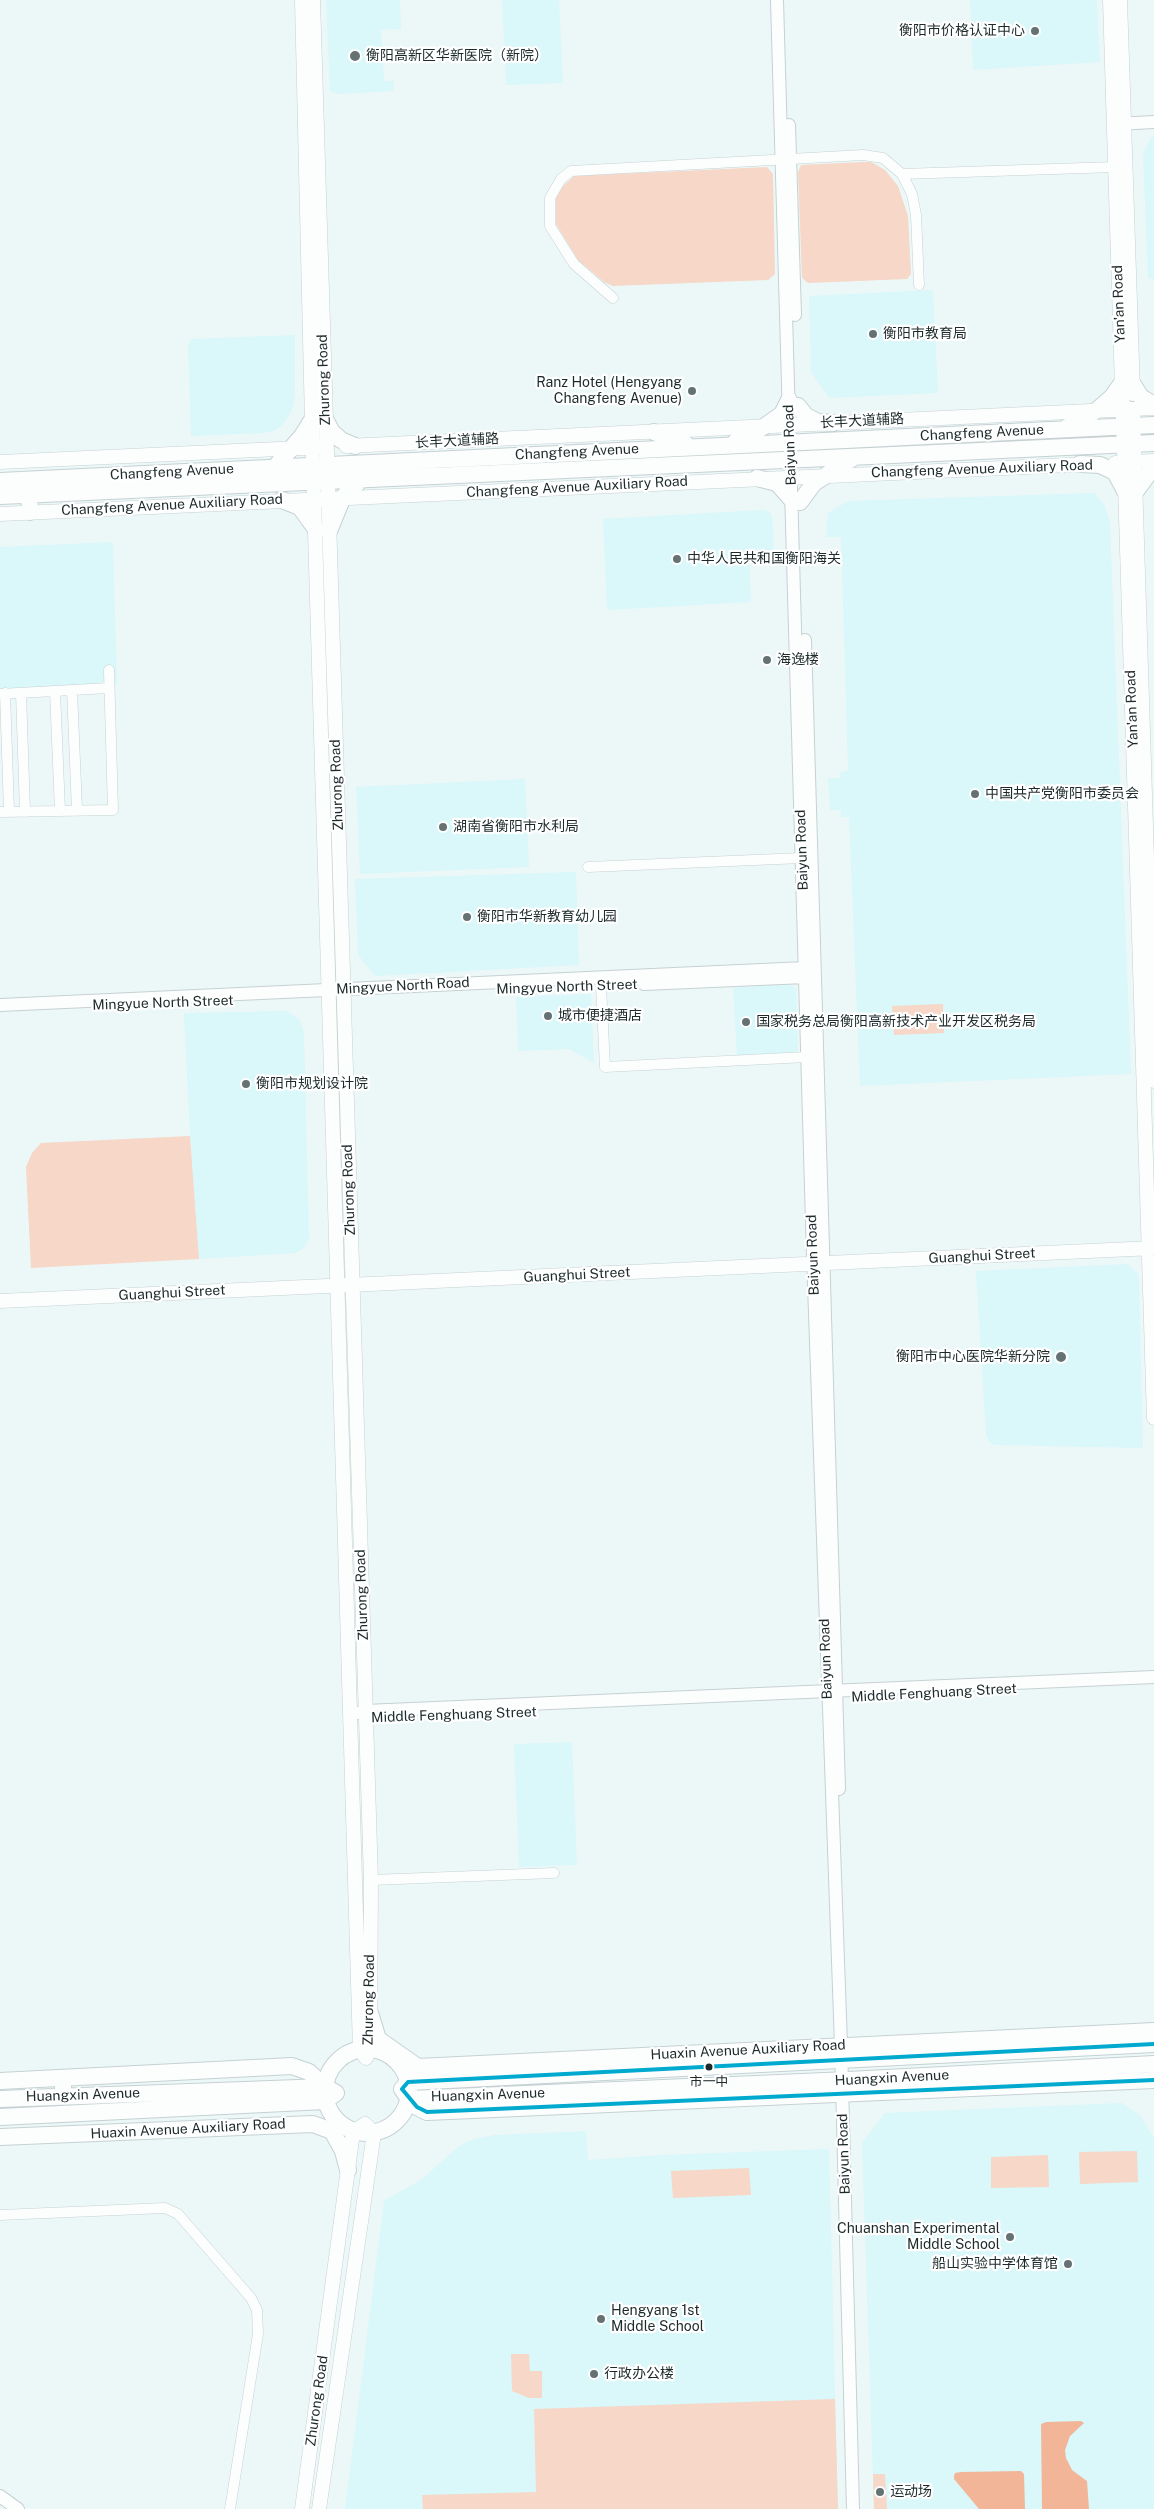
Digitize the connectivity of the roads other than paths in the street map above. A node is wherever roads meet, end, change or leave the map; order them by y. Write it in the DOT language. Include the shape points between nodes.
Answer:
graph roads {
  1 [pos="302,0"];
  2 [pos="312,0"];
  3 [pos="777,0"];
  4 [pos="785,0"];
  5 [pos="1110,0"];
  6 [pos="1120,0"];
  7 [pos="1154,122"];
  8 [pos="1119,124"];
  9 [pos="786,159"];
  10 [pos="1115,167"];
  11 [pos="902,174"];
  12 [pos="919,285"];
  13 [pos="613,298"];
  14 [pos="1127,383"];
  15 [pos="793,403"];
  16 [pos="1154,406"];
  17 [pos="1128,409"];
  18 [pos="1097,410"];
  19 [pos="319,419"];
  20 [pos="833,423"];
  21 [pos="794,425"];
  22 [pos="1154,425"];
  23 [pos="766,426"];
  24 [pos="1128,426"];
  25 [pos="1063,429"];
  26 [pos="654,432"];
  27 [pos="795,442"];
  28 [pos="1154,443"];
  29 [pos="1129,444"];
  30 [pos="729,445"];
  31 [pos="356,446"];
  32 [pos="693,446"];
  33 [pos="290,449"];
  34 [pos="320,456"];
  35 [pos="854,457"];
  36 [pos="795,460"];
  37 [pos="1154,461"];
  38 [pos="0,462"];
  39 [pos="1129,462"];
  40 [pos="1080,464"];
  41 [pos="276,466"];
  42 [pos="1154,466"];
  43 [pos="824,475"];
  44 [pos="796,476"];
  45 [pos="757,478"];
  46 [pos="362,479"];
  47 [pos="0,481"];
  48 [pos="321,481"];
  49 [pos="29,487"];
  50 [pos="1130,491"];
  51 [pos="0,496"];
  52 [pos="328,498"];
  53 [pos="282,500"];
  54 [pos="796,501"];
  55 [pos="30,512"];
  56 [pos="0,514"];
  57 [pos="322,530"];
  58 [pos="109,670"];
  59 [pos="109,688"];
  60 [pos="72,690"];
  61 [pos="55,691"];
  62 [pos="21,693"];
  63 [pos="3,694"];
  64 [pos="76,810"];
  65 [pos="60,811"];
  66 [pos="4,812"];
  67 [pos="25,812"];
  68 [pos="802,858"];
  69 [pos="588,867"];
  70 [pos="1148,959"];
  71 [pos="805,972"];
  72 [pos="601,986"];
  73 [pos="343,993"];
  74 [pos="329,994"];
  75 [pos="0,1005"];
  76 [pos="0,1010"];
  77 [pos="807,1057"];
  78 [pos="1154,1082"];
  79 [pos="1151,1245"];
  80 [pos="818,1260"];
  81 [pos="337,1282"];
  82 [pos="352,1282"];
  83 [pos="0,1294"];
  84 [pos="0,1302"];
  85 [pos="1154,1418"];
  86 [pos="1154,1677"];
  87 [pos="1154,1681"];
  88 [pos="831,1695"];
  89 [pos="350,1715"];
  90 [pos="366,1715"];
  91 [pos="554,1873"];
  92 [pos="370,1880"];
  93 [pos="370,2013"];
  94 [pos="1154,2031"];
  95 [pos="1154,2044"];
  96 [pos="365,2052"];
  97 [pos="844,2053"];
  98 [pos="1154,2064"];
  99 [pos="62,2078"];
  100 [pos="1154,2080"];
  101 [pos="0,2081"];
  102 [pos="845,2087"];
  103 [pos="407,2090"];
  104 [pos="328,2093"];
  105 [pos="64,2096"];
  106 [pos="0,2099"];
  107 [pos="0,2117"];
  108 [pos="364,2130"];
  109 [pos="0,2137"];
  110 [pos="348,2170"];
  111 [pos="0,2215"];
  112 [pos="0,2496"];
  113 [pos="18,2509"];
  114 [pos="230,2509"];
  115 [pos="302,2509"];
  116 [pos="319,2509"];
  117 [pos="853,2509"];
  118 [pos="860,2509"];
  1 -- 19 [label="main road, Zhurong Road"];
  2 -- 19 [label="main road, Zhurong Road"];
  3 -- 9 [label="street, Baiyun Road"];
  4 -- 9 [label="street, Baiyun Road"];
  5 -- 8 [label="main road, Yan'an Road"];
  6 -- 8 [label="main road, Yan'an Road"];
  7 -- 8 [label="street"];
  8 -- 10 [label="main road, Yan'an Road"];
  8 -- 14 [label="main road, Yan'an Road"];
  9 -- 11 [label="street" via="874,156 883,158"];
  9 -- 13 [label="street" via="571,171 561,179 550,198 550,226 574,264"];
  9 -- 15 [label="street, Baiyun Road"];
  10 -- 11 [label="street"];
  10 -- 14 [label="main road, Yan'an Road"];
  11 -- 12 [label="street" via="912,194 916,215"];
  14 -- 16 [label="main road"];
  14 -- 17 [label="main road, Yan'an Road"];
  14 -- 18 [label="main road"];
  15 -- 20 [label="main road" via="818,422"];
  15 -- 21 [label="street, Baiyun Road"];
  15 -- 23 [label="main road"];
  16 -- 17 [label="main road, 长丰大道辅路"];
  17 -- 18 [label="main road, 长丰大道辅路"];
  17 -- 24 [label="main road, Yan'an Road"];
  18 -- 20 [label="main road, 长丰大道辅路"];
  18 -- 25 [label="main road"];
  19 -- 31 [label="main road" via="341,440"];
  19 -- 33 [label="main road"];
  19 -- 34 [label="main road, Zhurong Road"];
  20 -- 21 [label="main road, 长丰大道辅路"];
  21 -- 23 [label="main road, 长丰大道辅路"];
  21 -- 27 [label="street, Baiyun Road"];
  22 -- 24 [label="main road, Changfeng Avenue"];
  23 -- 26 [label="main road, 长丰大道辅路"];
  23 -- 30 [label="main road"];
  24 -- 25 [label="main road, Changfeng Avenue"];
  24 -- 29 [label="main road, Yan'an Road"];
  25 -- 27 [label="main road, Changfeng Avenue"];
  26 -- 31 [label="main road, 长丰大道辅路"];
  26 -- 32 [label="main road"];
  27 -- 30 [label="main road, Changfeng Avenue"];
  27 -- 36 [label="street, Baiyun Road"];
  28 -- 29 [label="main road, Changfeng Avenue"];
  29 -- 35 [label="main road, Changfeng Avenue"];
  29 -- 39 [label="main road, Yan'an Road"];
  30 -- 32 [label="main road, Changfeng Avenue"];
  31 -- 34 [label="main road, 长丰大道辅路"];
  32 -- 34 [label="main road, Changfeng Avenue"];
  33 -- 34 [label="main road, 长丰大道辅路"];
  33 -- 38 [label="main road, 长丰大道辅路"];
  33 -- 41 [label="main road"];
  34 -- 41 [label="main road, Changfeng Avenue"];
  34 -- 48 [label="main road, Zhurong Road"];
  35 -- 36 [label="main road, Changfeng Avenue"];
  35 -- 43 [label="main road"];
  36 -- 44 [label="street, Baiyun Road"];
  36 -- 46 [label="main road, Changfeng Avenue"];
  37 -- 39 [label="main road, Changfeng Avenue Auxiliary Road"];
  39 -- 40 [label="main road, Changfeng Avenue Auxiliary Road"];
  39 -- 50 [label="main road, Yan'an Road"];
  40 -- 43 [label="main road, Changfeng Avenue Auxiliary Road"];
  40 -- 50 [label="main road" via="1100,466 1115,472"];
  41 -- 49 [label="main road, Changfeng Avenue"];
  42 -- 50 [label="main road"];
  43 -- 44 [label="main road, Changfeng Avenue Auxiliary Road"];
  43 -- 54 [label="main road"];
  44 -- 45 [label="main road, Changfeng Avenue Auxiliary Road"];
  44 -- 54 [label="street, Baiyun Road"];
  45 -- 52 [label="main road, Changfeng Avenue Auxiliary Road"];
  45 -- 54 [label="main road" via="777,483"];
  46 -- 48 [label="main road, Changfeng Avenue"];
  46 -- 52 [label="main road"];
  47 -- 49 [label="main road, Changfeng Avenue"];
  48 -- 49 [label="main road, Changfeng Avenue"];
  48 -- 52 [label="main road, Zhurong Road"];
  49 -- 51 [label="main road, Changfeng Avenue"];
  49 -- 55 [label="main road"];
  50 -- 70 [label="main road, Yan'an Road"];
  52 -- 53 [label="main road, Changfeng Avenue Auxiliary Road"];
  52 -- 57 [label="main road"];
  52 -- 57 [label="main road, Zhurong Road"];
  53 -- 55 [label="main road, Changfeng Avenue Auxiliary Road"];
  53 -- 57 [label="main road" via="300,507"];
  54 -- 68 [label="street, Baiyun Road"];
  54 -- 80 [label="street, Baiyun Road"];
  55 -- 56 [label="main road, Changfeng Avenue Auxiliary Road"];
  57 -- 73 [label="main road, Zhurong Road"];
  57 -- 74 [label="main road, Zhurong Road"];
  58 -- 59 [label="street"];
  59 -- 60 [label="street"];
  59 -- 64 [label="street" via="113,810"];
  60 -- 61 [label="street"];
  60 -- 64 [label="street"];
  61 -- 62 [label="street"];
  61 -- 65 [label="street"];
  62 -- 63 [label="street"];
  62 -- 67 [label="street"];
  63 -- 66 [label="street"];
  64 -- 65 [label="street"];
  65 -- 67 [label="street"];
  66 -- 67 [label="street"];
  68 -- 69 [label="street"];
  68 -- 71 [label="street, Baiyun Road"];
  70 -- 78 [label="main road, Yan'an Road"];
  70 -- 79 [label="main road, Yan'an Road"];
  71 -- 72 [label="street, Mingyue North Street"];
  71 -- 73 [label="street, Mingyue North Road"];
  71 -- 77 [label="street, Baiyun Road"];
  72 -- 73 [label="street, Mingyue North Street"];
  72 -- 77 [label="street" via="605,1067"];
  73 -- 74 [label="street, Mingyue North Road"];
  73 -- 82 [label="main road, Zhurong Road"];
  74 -- 75 [label="street, Mingyue North Road"];
  74 -- 76 [label="street, Mingyue North Street"];
  74 -- 81 [label="main road, Zhurong Road"];
  77 -- 80 [label="street, Baiyun Road"];
  79 -- 80 [label="main road, Guanghui Street"];
  79 -- 85 [label="main road, Yan'an Road"];
  80 -- 82 [label="main road, Guanghui Street"];
  80 -- 88 [label="street, Baiyun Road"];
  81 -- 82 [label="main road, Guanghui Street"];
  81 -- 83 [label="main road, Guanghui Street"];
  81 -- 84 [label="main road, Guanghui Street"];
  81 -- 89 [label="main road, Zhurong Road"];
  82 -- 90 [label="main road, Zhurong Road"];
  86 -- 88 [label="street, Middle Fenghuang Street"];
  87 -- 88 [label="street, Middle Fenghuang Street"];
  88 -- 90 [label="street, Middle Fenghuang Street"];
  88 -- 97 [label="street, Baiyun Road"];
  89 -- 90 [label="street, Middle Fenghuang Street"];
  89 -- 96 [label="main road, Zhurong Road"];
  90 -- 92 [label="main road, Zhurong Road"];
  91 -- 92 [label="street"];
  92 -- 93 [label="main road, Zhurong Road"];
  93 -- 96 [label="main road, Zhurong Road"];
  93 -- 97 [label="main road, Huaxin Avenue Auxiliary Road" via="378,2039 418,2066"];
  94 -- 97 [label="main road, Huaxin Avenue Auxiliary Road"];
  95 -- 97 [label="main road, Huangxin Avenue"];
  96 -- 103 [label="main road" via="380,2051 395,2060"];
  96 -- 104 [label="main road" via="347,2054 336,2062 328,2073"];
  97 -- 102 [label="street, Baiyun Road"];
  97 -- 103 [label="main road, Huangxin Avenue"];
  98 -- 102 [label="main road, Huangxin Avenue"];
  99 -- 101 [label="main road"];
  99 -- 104 [label="main road" via="292,2066 309,2072"];
  99 -- 105 [label="main road"];
  100 -- 102 [label="main road"];
  102 -- 103 [label="main road, Huangxin Avenue"];
  102 -- 117 [label="street, Baiyun Road"];
  102 -- 118 [label="street, Baiyun Road"];
  103 -- 108 [label="main road" via="389,2117"];
  104 -- 105 [label="main road, Huangxin Avenue"];
  104 -- 107 [label="main road, Huangxin Avenue"];
  104 -- 108 [label="main road" via="331,2114 340,2125"];
  105 -- 106 [label="main road, Huangxin Avenue"];
  108 -- 110 [label="main road, Zhurong Road"];
  108 -- 116 [label="main road, Zhurong Road"];
  109 -- 110 [label="main road, Huaxin Avenue Auxiliary Road" via="313,2124 332,2131 343,2151"];
  110 -- 115 [label="main road, Zhurong Road"];
  111 -- 114 [label="street" via="165,2208 178,2214 251,2298 257,2310 258,2334"];
  112 -- 113 [label="street"];
}
